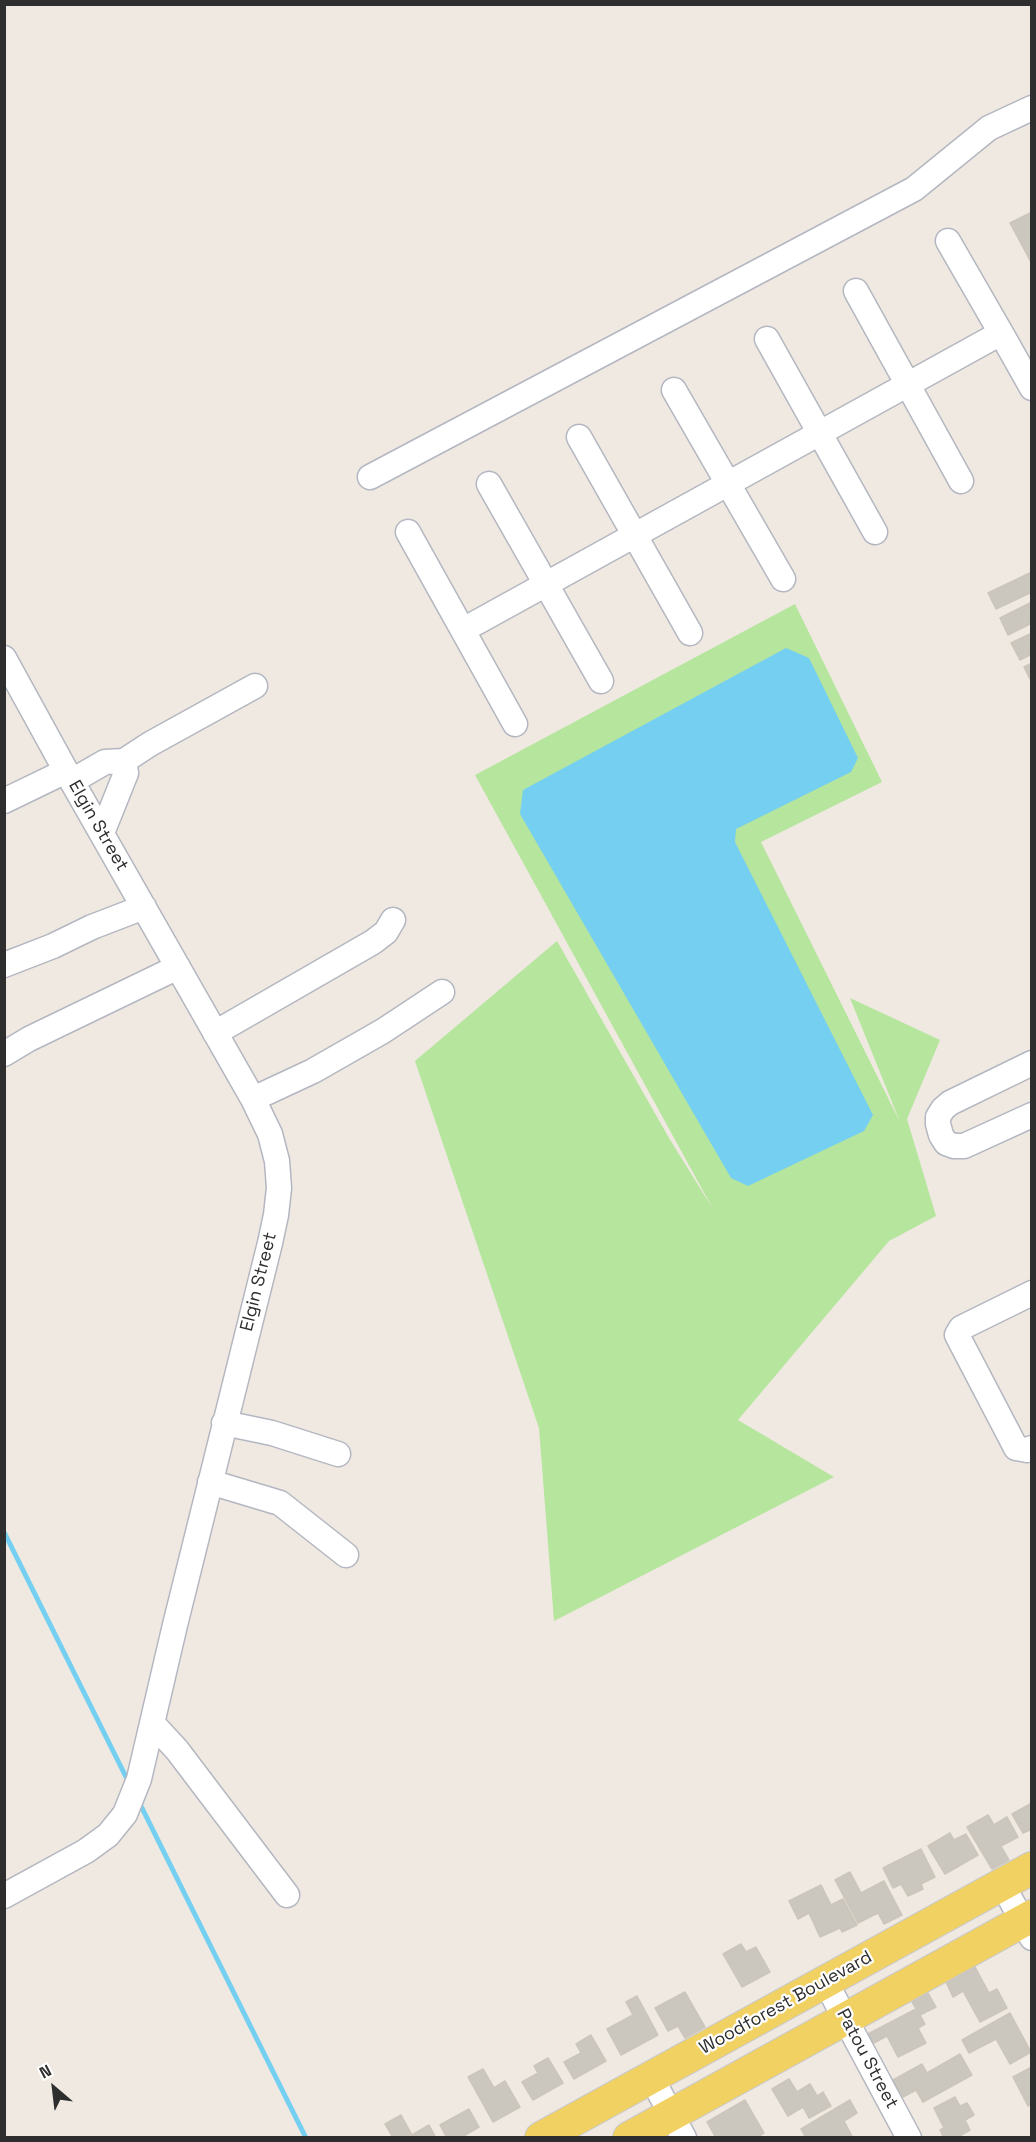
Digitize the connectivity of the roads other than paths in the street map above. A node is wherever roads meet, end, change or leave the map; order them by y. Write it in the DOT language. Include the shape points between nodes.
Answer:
graph roads {
  1 [pos="1032,108"];
  2 [pos="948,241"];
  3 [pos="856,291"];
  4 [pos="1001,333"];
  5 [pos="767,339"];
  6 [pos="908,384"];
  7 [pos="1032,388"];
  8 [pos="674,390"];
  9 [pos="819,433"];
  10 [pos="579,437"];
  11 [pos="370,477"];
  12 [pos="961,481"];
  13 [pos="729,483"];
  14 [pos="489,484"];
  15 [pos="408,532"];
  16 [pos="875,532"];
  17 [pos="635,535"];
  18 [pos="783,579"];
  19 [pos="546,584"];
  20 [pos="463,630"];
  21 [pos="690,633"];
  22 [pos="4,658"];
  23 [pos="601,681"];
  24 [pos="255,686"];
  25 [pos="515,724"];
  26 [pos="124,761"];
  27 [pos="69,776"];
  28 [pos="4,801"];
  29 [pos="102,833"];
  30 [pos="144,908"];
  31 [pos="393,921"];
  32 [pos="4,965"];
  33 [pos="178,967"];
  34 [pos="442,992"];
  35 [pos="215,1033"];
  36 [pos="4,1054"];
  37 [pos="1032,1063"];
  38 [pos="253,1099"];
  39 [pos="1032,1115"];
  40 [pos="1032,1293"];
  41 [pos="225,1423"];
  42 [pos="1032,1448"];
  43 [pos="338,1454"];
  44 [pos="210,1482"];
  45 [pos="346,1555"];
  46 [pos="153,1724"];
  47 [pos="1032,1868"];
  48 [pos="1002,1884"];
  49 [pos="287,1895"];
  50 [pos="4,1896"];
  51 [pos="1028,1925"];
  52 [pos="825,1981"];
  53 [pos="845,2019"];
  54 [pos="651,2077"];
  55 [pos="678,2126"];
  56 [pos="541,2138"];
  57 [pos="629,2138"];
  58 [pos="909,2138"];
  1 -- 11 [label="street" via="989,128 914,189"];
  2 -- 4 [label="street"];
  3 -- 6 [label="street"];
  4 -- 6 [label="street"];
  4 -- 7 [label="street"];
  5 -- 9 [label="street"];
  6 -- 9 [label="street"];
  6 -- 12 [label="street"];
  8 -- 13 [label="street"];
  9 -- 13 [label="street"];
  9 -- 16 [label="street"];
  10 -- 17 [label="street"];
  13 -- 17 [label="street"];
  13 -- 18 [label="street"];
  14 -- 19 [label="street"];
  15 -- 20 [label="street"];
  17 -- 19 [label="street"];
  17 -- 21 [label="street"];
  19 -- 20 [label="street"];
  19 -- 23 [label="street"];
  20 -- 25 [label="street"];
  22 -- 27 [label="street, Elgin Street"];
  24 -- 26 [label="street"];
  26 -- 27 [label="street" via="105,762"];
  26 -- 29 [label="street" via="126,773"];
  27 -- 28 [label="street"];
  27 -- 29 [label="street, Elgin Street"];
  29 -- 30 [label="street, Elgin Street"];
  30 -- 32 [label="street"];
  30 -- 33 [label="street, Elgin Street"];
  31 -- 35 [label="street" via="373,942"];
  33 -- 35 [label="street, Elgin Street"];
  33 -- 36 [label="street"];
  34 -- 38 [label="street" via="313,1071"];
  35 -- 38 [label="street, Elgin Street"];
  37 -- 39 [label="street" via="950,1103 938,1117 938,1124 946,1143 964,1146"];
  38 -- 41 [label="street, Elgin Street" via="270,1134 279,1188 270,1243"];
  40 -- 42 [label="street" via="961,1328 957,1335 1016,1448"];
  41 -- 43 [label="street"];
  41 -- 44 [label="street, Elgin Street"];
  44 -- 45 [label="street" via="280,1503"];
  44 -- 46 [label="street, Elgin Street"];
  46 -- 49 [label="street"];
  46 -- 50 [label="street, Elgin Street" via="140,1779 125,1814 108,1835"];
  47 -- 48 [label="main road, Woodforest Boulevard"];
  48 -- 51 [label="street"];
  48 -- 52 [label="main road, Woodforest Boulevard"];
  51 -- 53 [label="main road"];
  52 -- 53 [label="street, Patou Street"];
  52 -- 54 [label="main road, Woodforest Boulevard"];
  53 -- 55 [label="main road"];
  53 -- 58 [label="street, Patou Street"];
  54 -- 55 [label="street"];
  54 -- 56 [label="main road, Woodforest Boulevard"];
  55 -- 57 [label="main road"];
}
